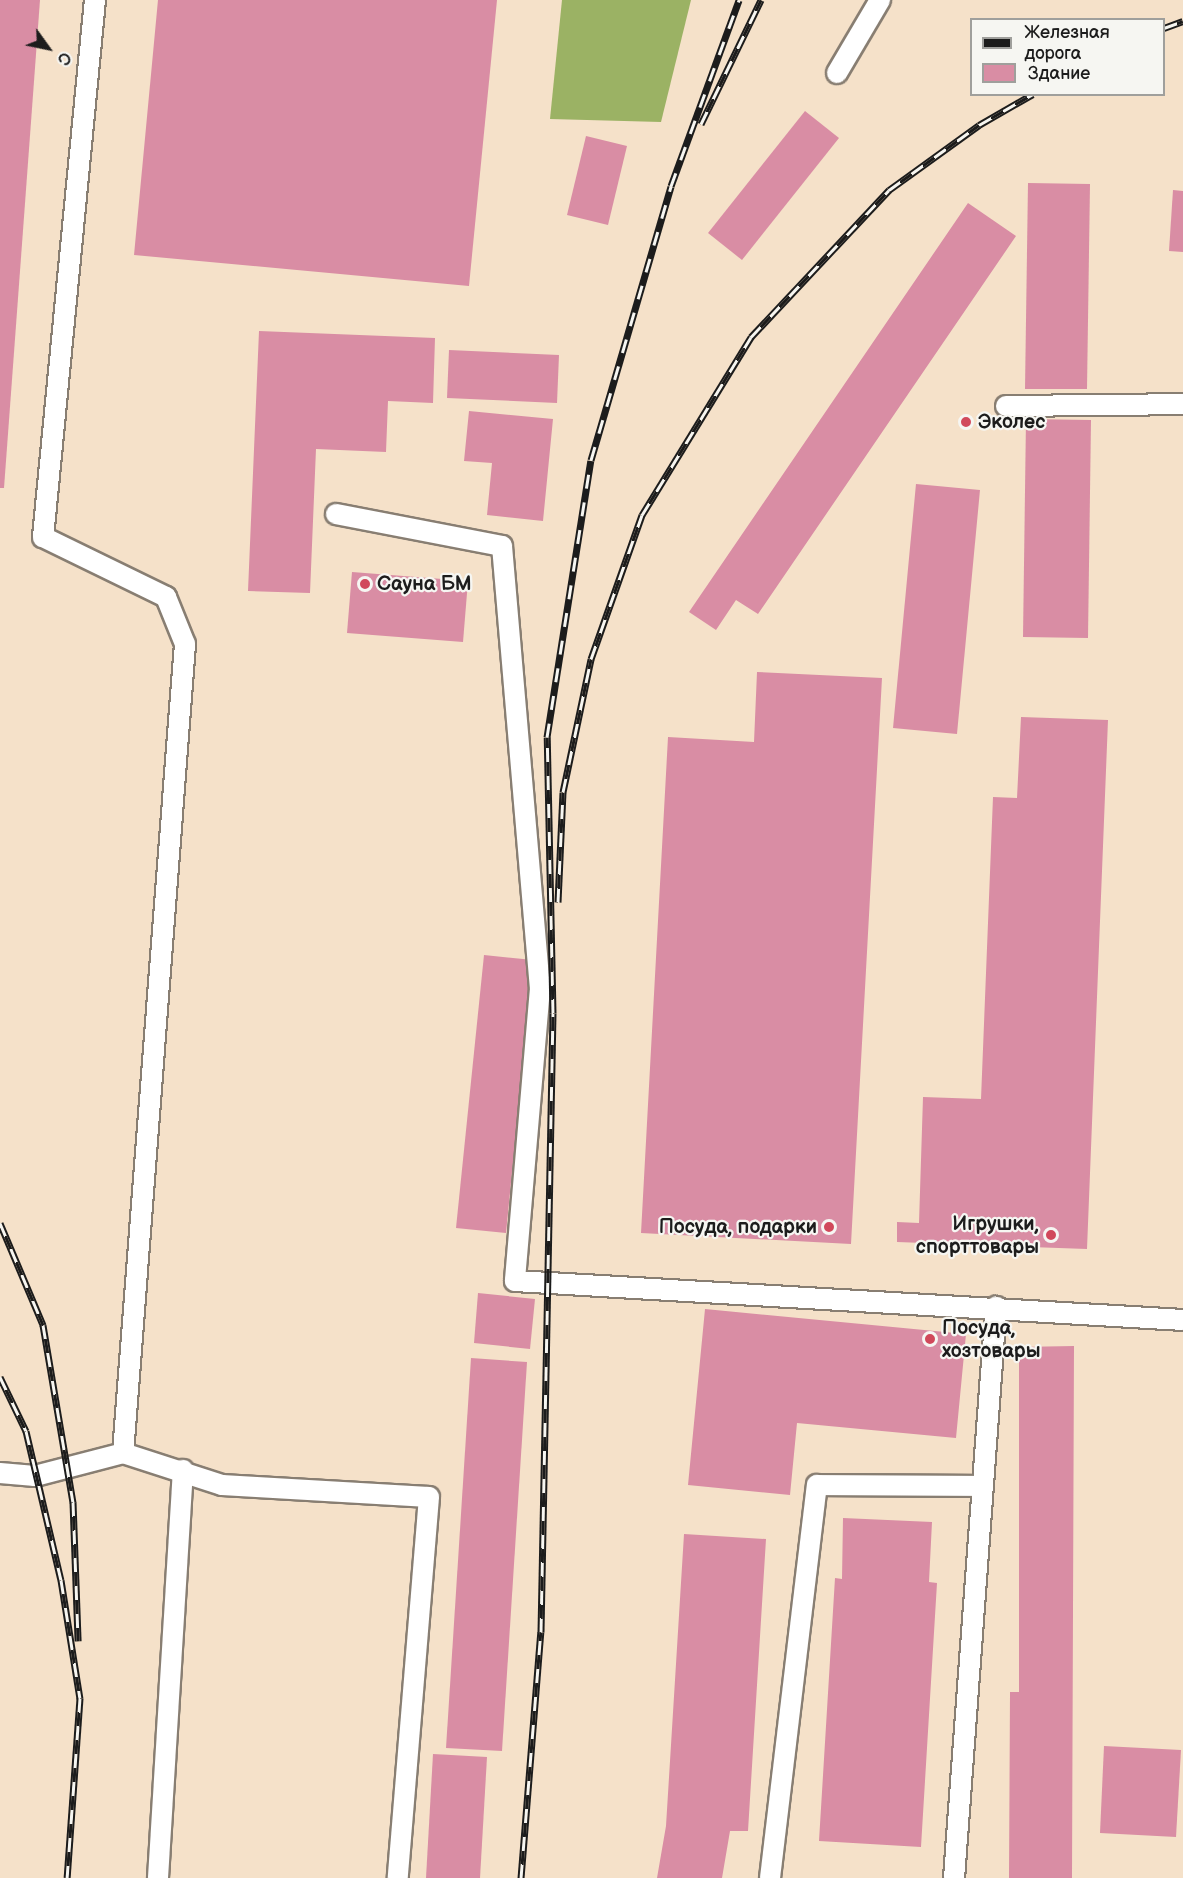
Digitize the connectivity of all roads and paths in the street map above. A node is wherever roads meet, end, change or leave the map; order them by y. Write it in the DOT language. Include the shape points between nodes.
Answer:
graph roads {
  1 [pos="95,0"];
  2 [pos="880,0"];
  3 [pos="837,73"];
  4 [pos="1183,404"];
  5 [pos="1006,406"];
  6 [pos="336,514"];
  7 [pos="996,1307"];
  8 [pos="1183,1320"];
  9 [pos="123,1453"];
  10 [pos="183,1470"];
  11 [pos="0,1473"];
  12 [pos="983,1486"];
  13 [pos="158,1878"];
  14 [pos="398,1878"];
  15 [pos="770,1878"];
  16 [pos="954,1878"];
  1 -- 9 [label="lane" via="43,537 166,597 185,644"];
  2 -- 3 [label="lane"];
  4 -- 5 [label="lane"];
  6 -- 7 [label="lane" via="502,546 540,987 514,1281"];
  7 -- 8 [label="lane"];
  7 -- 12 [label="lane"];
  9 -- 10 [label="lane"];
  9 -- 11 [label="lane" via="35,1476"];
  10 -- 13 [label="lane"];
  10 -- 14 [label="lane" via="222,1485 429,1497"];
  12 -- 15 [label="lane" via="817,1485"];
  12 -- 16 [label="lane"];
}
